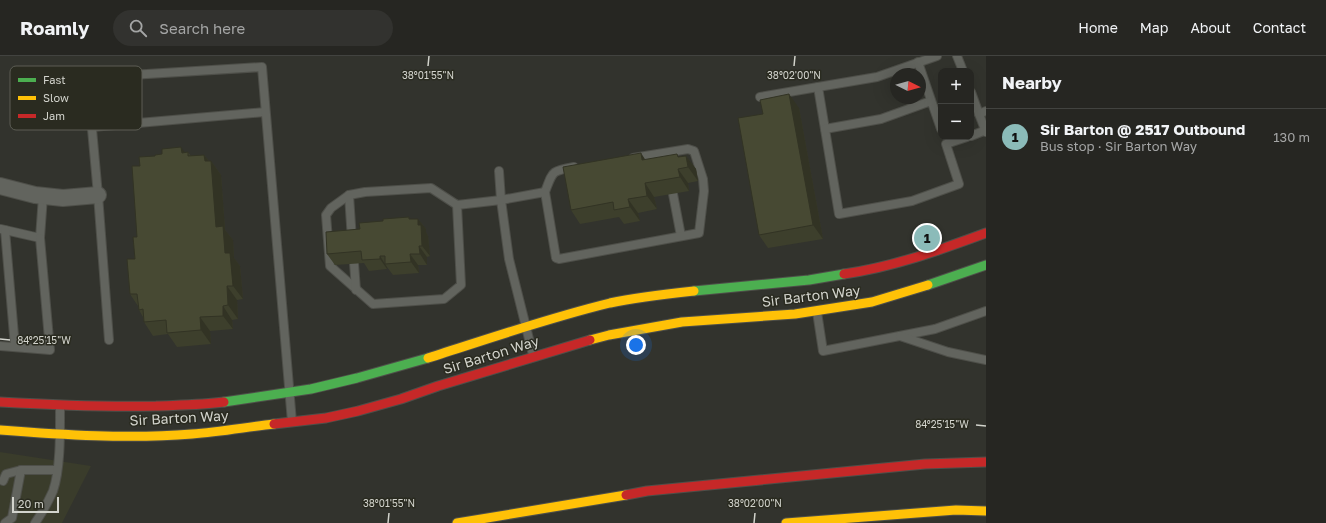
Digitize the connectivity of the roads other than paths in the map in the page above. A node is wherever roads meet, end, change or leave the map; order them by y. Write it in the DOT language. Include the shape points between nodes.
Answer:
graph roads {
  1 [pos="937,56"];
  2 [pos="957,56"];
  3 [pos="918,62"];
  4 [pos="962,68"];
  5 [pos="142,74"];
  6 [pos="818,87"];
  7 [pos="760,97"];
  8 [pos="974,97"];
  9 [pos="931,101"];
  10 [pos="265,112"];
  11 [pos="983,113"];
  12 [pos="938,121"];
  13 [pos="142,123"];
  14 [pos="825,129"];
  15 [pos="92,130"];
  16 [pos="986,131"];
  17 [pos="974,135"];
  18 [pos="945,141"];
  19 [pos="626,159"];
  20 [pos="580,166"];
  21 [pos="499,171"];
  22 [pos="0,186"];
  23 [pos="545,192"];
  24 [pos="673,194"];
  25 [pos="98,195"];
  26 [pos="349,195"];
  27 [pos="43,196"];
  28 [pos="501,200"];
  29 [pos="458,205"];
  30 [pos="2,229"];
  31 [pos="986,233"];
  32 [pos="681,236"];
  33 [pos="40,238"];
  34 [pos="352,241"];
  35 [pos="6,246"];
  36 [pos="0,253"];
  37 [pos="354,263"];
  38 [pos="986,265"];
  39 [pos="356,290"];
  40 [pos="816,311"];
  41 [pos="986,311"];
  42 [pos="526,327"];
  43 [pos="899,336"];
  44 [pos="109,340"];
  45 [pos="0,346"];
  46 [pos="14,347"];
  47 [pos="534,356"];
  48 [pos="986,360"];
  49 [pos="289,392"];
  50 [pos="0,402"];
  51 [pos="60,405"];
  52 [pos="292,422"];
  53 [pos="0,430"];
  54 [pos="60,434"];
  55 [pos="986,462"];
  56 [pos="21,470"];
  57 [pos="57,470"];
  58 [pos="3,481"];
  59 [pos="986,511"];
  60 [pos="5,523"];
  61 [pos="35,523"];
  62 [pos="457,523"];
  63 [pos="786,523"];
  1 -- 3 [label="lane"];
  2 -- 4 [label="lane"];
  3 -- 6 [label="lane" via="877,77"];
  3 -- 9 [label="lane"];
  5 -- 10 [label="lane" via="262,66"];
  6 -- 7 [label="lane"];
  6 -- 14 [label="lane"];
  8 -- 11 [label="lane"];
  9 -- 12 [label="lane"];
  9 -- 14 [label="lane" via="880,119"];
  10 -- 13 [label="lane"];
  10 -- 49 [label="lane"];
  11 -- 16 [label="lane"];
  14 -- 18 [label="lane" via="838,214 912,201 959,184"];
  15 -- 25 [label="lane"];
  16 -- 17 [label="lane"];
  19 -- 32 [label="lane" via="665,156 688,149 694,151 704,190 699,232"];
  20 -- 23 [label="lane" via="552,173"];
  21 -- 28 [label="lane"];
  22 -- 27 [label="street"];
  23 -- 28 [label="lane"];
  23 -- 32 [label="lane" via="556,258 559,259"];
  24 -- 32 [label="lane"];
  25 -- 27 [label="street" via="63,198"];
  25 -- 44 [label="lane"];
  26 -- 29 [label="lane" via="431,188"];
  26 -- 34 [label="lane"];
  26 -- 39 [label="lane" via="331,208 326,215 330,266"];
  27 -- 33 [label="lane"];
  28 -- 29 [label="lane"];
  28 -- 42 [label="lane" via="508,259"];
  29 -- 39 [label="lane" via="461,285 444,299 373,304"];
  30 -- 33 [label="lane"];
  30 -- 35 [label="lane"];
  31 -- 42 [label="main road, Sir Barton Way" via="933,253 854,273 809,280 654,295 591,308"];
  33 -- 46 [label="lane" via="50,350"];
  35 -- 36 [label="lane"];
  35 -- 46 [label="lane"];
  37 -- 39 [label="lane"];
  38 -- 40 [label="main road, Sir Barton Way" via="872,302"];
  40 -- 43 [label="lane" via="823,351"];
  40 -- 47 [label="main road, Sir Barton Way" via="649,327 609,335"];
  41 -- 43 [label="lane" via="935,329"];
  42 -- 47 [label="lane"];
  42 -- 49 [label="main road, Sir Barton Way" via="357,378"];
  43 -- 48 [label="lane" via="948,352"];
  45 -- 46 [label="lane"];
  47 -- 52 [label="main road, Sir Barton Way" via="358,411"];
  49 -- 51 [label="main road, Sir Barton Way" via="215,403 180,405"];
  49 -- 52 [label="lane"];
  50 -- 51 [label="main road, Sir Barton Way"];
  51 -- 54 [label="lane"];
  52 -- 54 [label="main road, Sir Barton Way" via="192,434"];
  53 -- 54 [label="main road, Sir Barton Way"];
  54 -- 57 [label="lane"];
  55 -- 62 [label="main road" via="924,464 647,491"];
  56 -- 57 [label="lane"];
  56 -- 58 [label="lane" via="6,474"];
  56 -- 60 [label="lane" via="12,518"];
  57 -- 61 [label="lane" via="53,489"];
  59 -- 63 [label="main road" via="956,510"];
}
